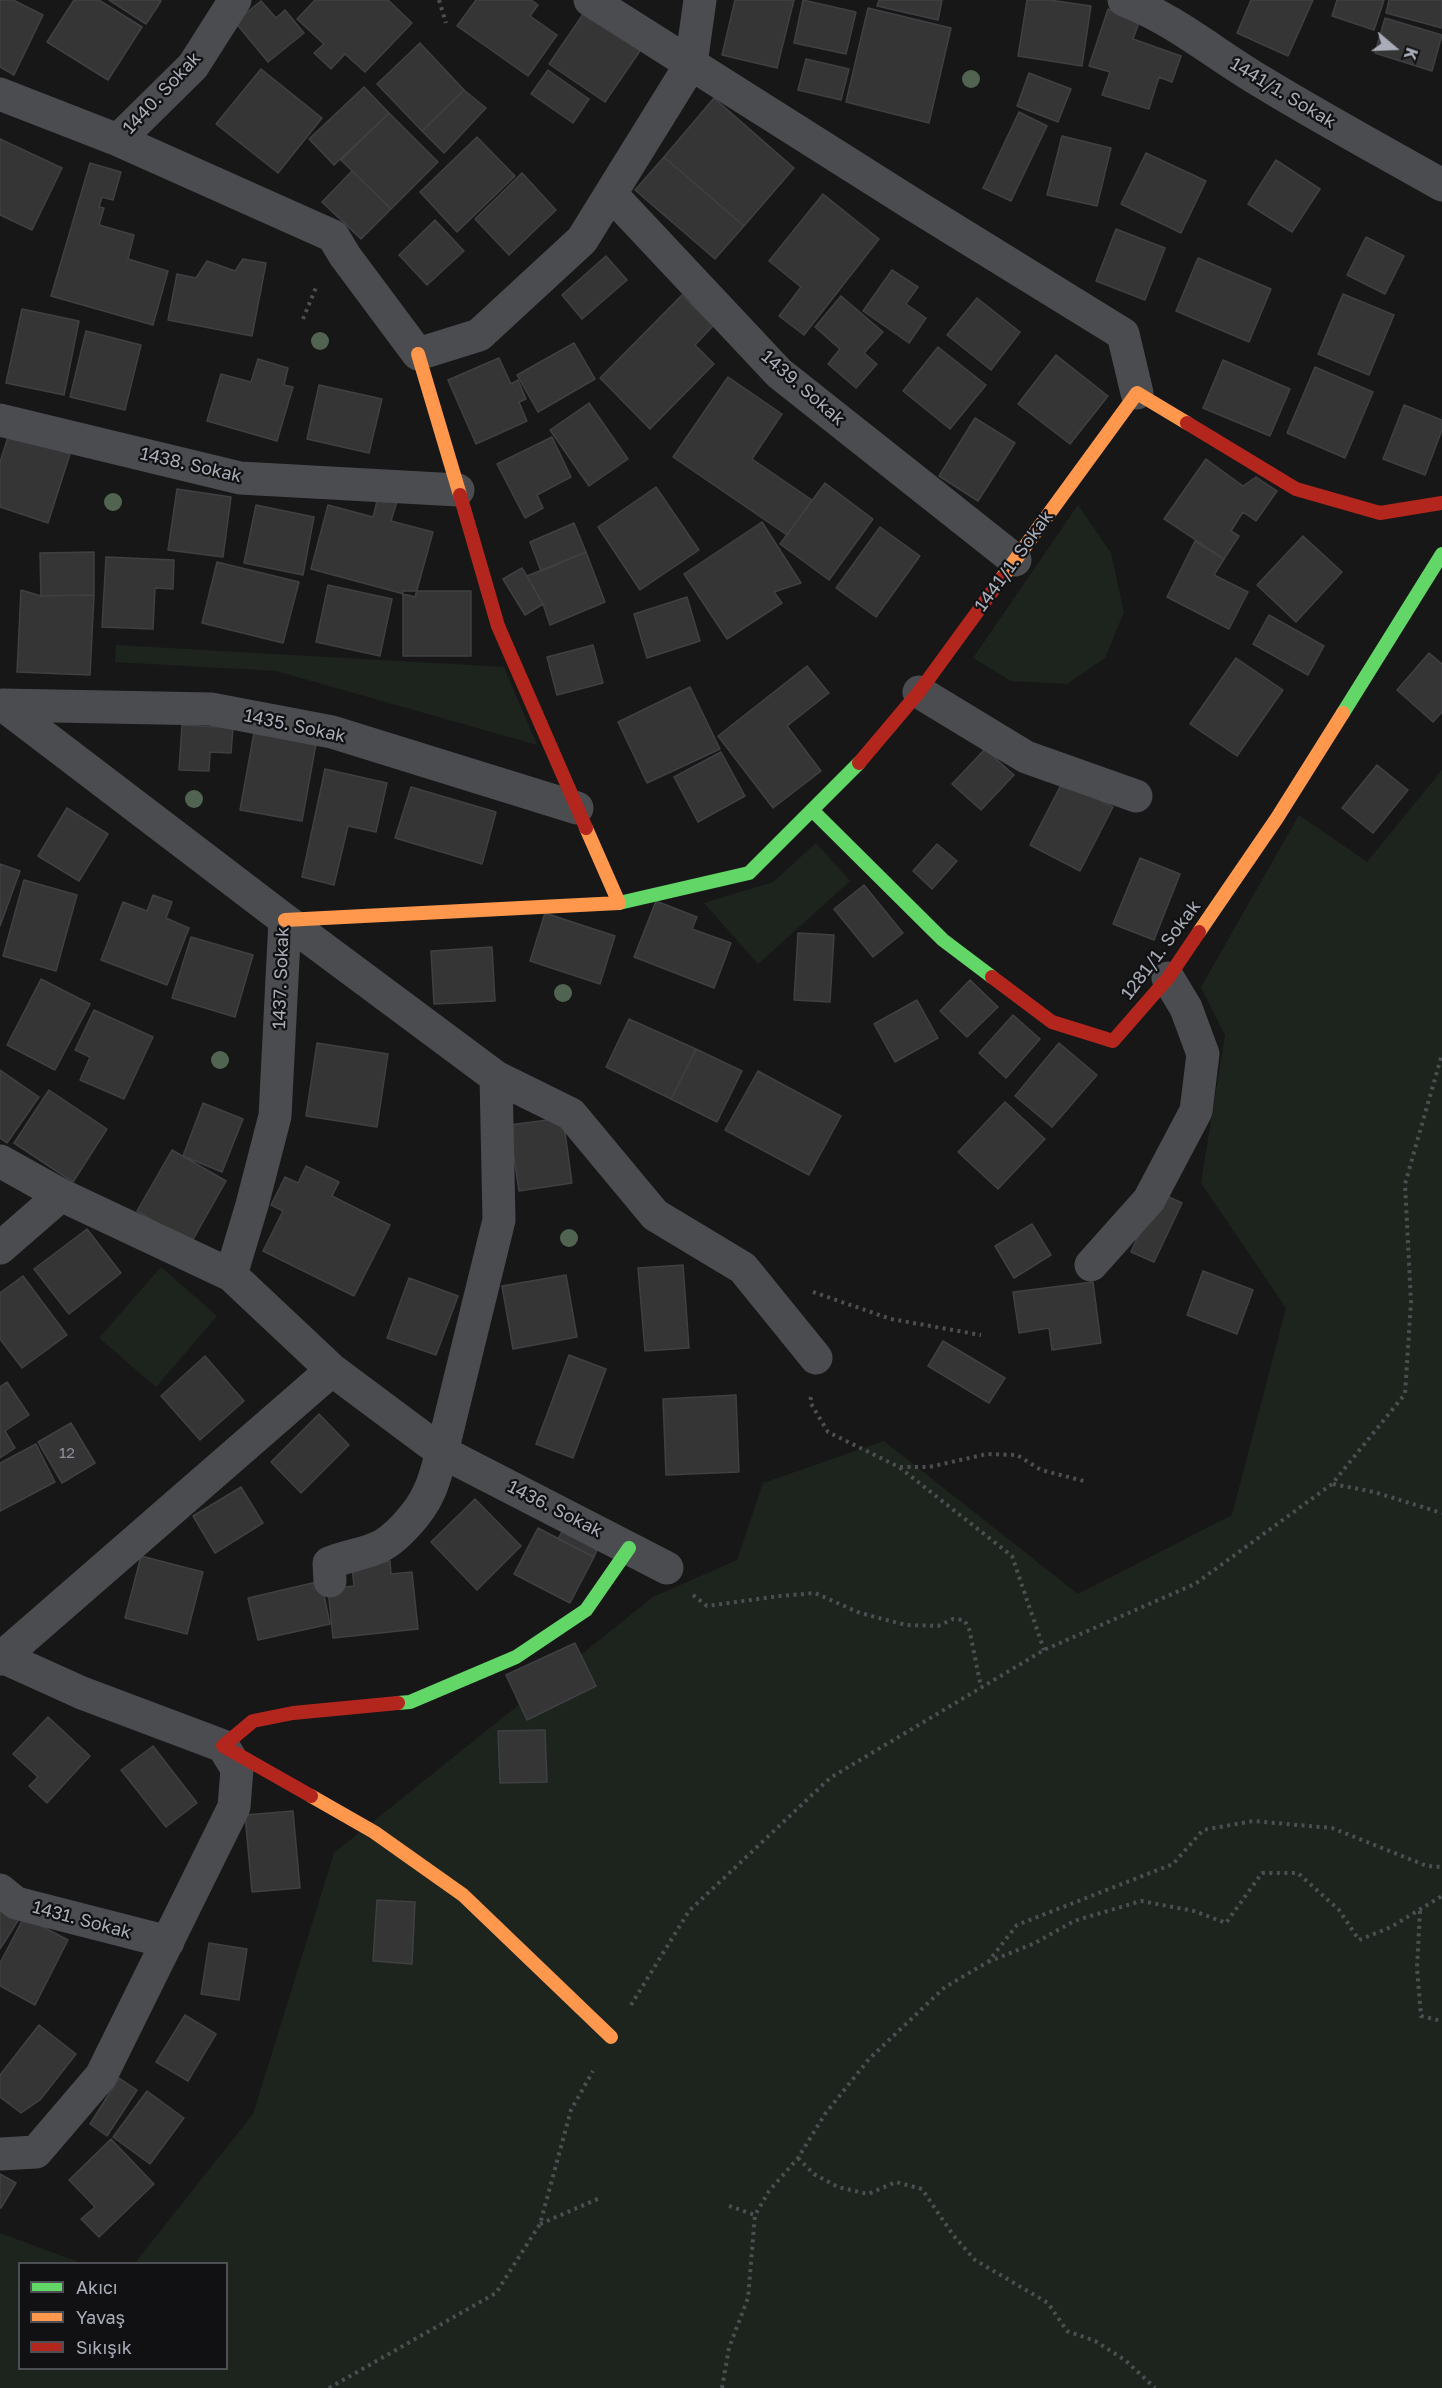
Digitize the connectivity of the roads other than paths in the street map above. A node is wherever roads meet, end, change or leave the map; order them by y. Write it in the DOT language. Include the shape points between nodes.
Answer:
graph roads {
  1 [pos="235,0"];
  2 [pos="590,0"];
  3 [pos="700,0"];
  4 [pos="1124,0"];
  5 [pos="691,64"];
  6 [pos="0,94"];
  7 [pos="118,140"];
  8 [pos="1442,185"];
  9 [pos="611,194"];
  10 [pos="418,354"];
  11 [pos="1137,393"];
  12 [pos="0,420"];
  13 [pos="458,490"];
  14 [pos="1442,503"];
  15 [pos="1442,554"];
  16 [pos="1015,560"];
  17 [pos="919,692"];
  18 [pos="1,706"];
  19 [pos="1136,796"];
  20 [pos="577,808"];
  21 [pos="812,810"];
  22 [pos="619,903"];
  23 [pos="285,920"];
  24 [pos="1168,978"];
  25 [pos="496,1077"];
  26 [pos="0,1161"];
  27 [pos="61,1196"];
  28 [pos="0,1248"];
  29 [pos="1091,1264"];
  30 [pos="231,1275"];
  31 [pos="816,1358"];
  32 [pos="332,1370"];
  33 [pos="442,1452"];
  34 [pos="629,1548"];
  35 [pos="667,1568"];
  36 [pos="330,1581"];
  37 [pos="1,1657"];
  38 [pos="224,1746"];
  39 [pos="0,1890"];
  40 [pos="168,1942"];
  41 [pos="611,2037"];
  42 [pos="0,2154"];
  1 -- 7 [label="street, 1440. Sokak" via="193,66"];
  2 -- 5 [label="street"];
  3 -- 5 [label="street"];
  4 -- 8 [label="street, 1441/1. Sokak" via="1186,32 1261,82"];
  5 -- 9 [label="street"];
  5 -- 11 [label="street" via="1123,334"];
  6 -- 7 [label="street, 1440. Sokak"];
  7 -- 10 [label="street" via="333,236"];
  9 -- 10 [label="street" via="582,240 479,335"];
  9 -- 16 [label="street, 1439. Sokak" via="779,373"];
  10 -- 13 [label="street"];
  11 -- 14 [label="street" via="1296,489 1380,513"];
  11 -- 16 [label="street, 1441/1. Sokak"];
  12 -- 13 [label="street, 1438. Sokak" via="240,478"];
  13 -- 20 [label="street" via="498,626"];
  15 -- 24 [label="street, 1281/1. Sokak" via="1277,818"];
  16 -- 17 [label="street, 1441/1. Sokak"];
  17 -- 19 [label="street" via="1026,757"];
  17 -- 21 [label="street, 1441/1. Sokak" via="862,760"];
  18 -- 20 [label="street, 1435. Sokak" via="211,709 332,732"];
  18 -- 23 [label="street, 1437. Sokak"];
  20 -- 22 [label="street"];
  21 -- 22 [label="street, 1441/1. Sokak" via="750,873"];
  21 -- 24 [label="street, 1281/1. Sokak" via="943,940 1052,1022 1113,1041"];
  22 -- 23 [label="street, 1441/1. Sokak"];
  23 -- 25 [label="street"];
  23 -- 30 [label="street, 1437. Sokak" via="275,1116"];
  24 -- 29 [label="street" via="1186,1008 1203,1054 1196,1111 1149,1200"];
  25 -- 31 [label="street" via="571,1114 655,1215 743,1268"];
  25 -- 33 [label="street" via="499,1220"];
  26 -- 27 [label="street, 1436. Sokak"];
  27 -- 28 [label="street"];
  27 -- 30 [label="street, 1436. Sokak"];
  30 -- 32 [label="street, 1436. Sokak"];
  32 -- 33 [label="street, 1436. Sokak"];
  32 -- 37 [label="street"];
  33 -- 34 [label="street, 1436. Sokak"];
  33 -- 36 [label="street" via="429,1494 409,1521 376,1549 329,1563"];
  34 -- 35 [label="street, 1436. Sokak"];
  34 -- 38 [label="street" via="586,1610 516,1657 410,1702 292,1713 253,1721"];
  37 -- 38 [label="street" via="82,1693"];
  38 -- 40 [label="street" via="237,1769 234,1807"];
  38 -- 41 [label="street" via="374,1832 463,1895"];
  39 -- 40 [label="street, 1431. Sokak" via="16,1902"];
  40 -- 42 [label="street" via="101,2076 36,2152"];
}
